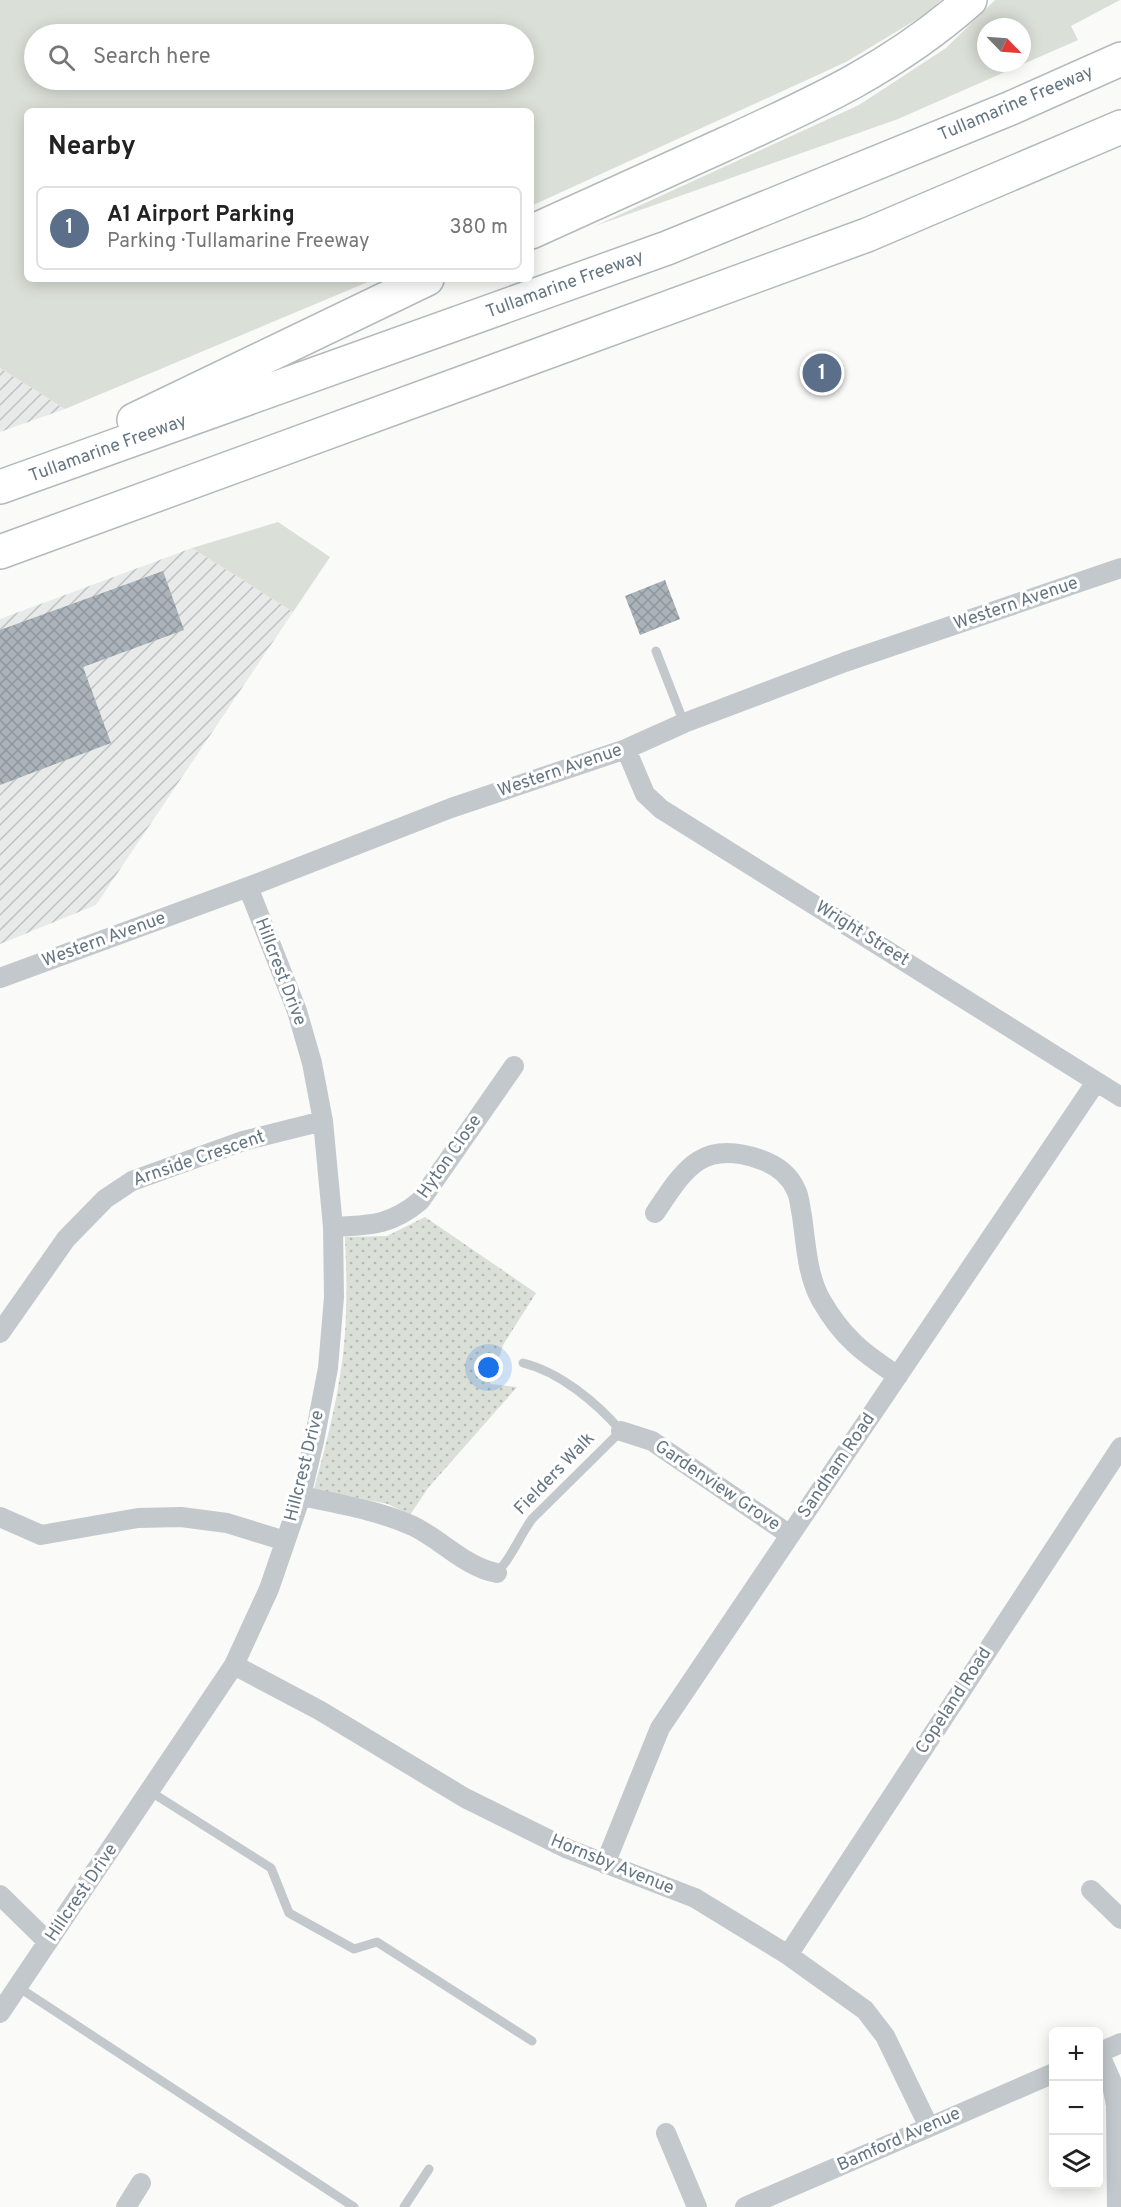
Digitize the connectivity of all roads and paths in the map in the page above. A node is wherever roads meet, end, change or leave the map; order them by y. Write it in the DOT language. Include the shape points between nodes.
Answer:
graph roads {
  1 [pos="970,0"];
  2 [pos="1121,50"];
  3 [pos="1121,59"];
  4 [pos="1011,108"];
  5 [pos="1121,127"];
  6 [pos="534,231"];
  7 [pos="421,282"];
  8 [pos="0,487"];
  9 [pos="0,552"];
  10 [pos="1121,568"];
  11 [pos="656,651"];
  12 [pos="684,723"];
  13 [pos="626,749"];
  14 [pos="248,887"];
  15 [pos="0,978"];
  16 [pos="514,1066"];
  17 [pos="1096,1082"];
  18 [pos="1121,1098"];
  19 [pos="323,1121"];
  20 [pos="655,1213"];
  21 [pos="333,1227"];
  22 [pos="0,1333"];
  23 [pos="523,1364"];
  24 [pos="898,1376"];
  25 [pos="621,1431"];
  26 [pos="1121,1447"];
  27 [pos="302,1496"];
  28 [pos="0,1517"];
  29 [pos="790,1534"];
  30 [pos="285,1541"];
  31 [pos="497,1573"];
  32 [pos="234,1665"];
  33 [pos="150,1792"];
  34 [pos="605,1864"];
  35 [pos="1091,1890"];
  36 [pos="0,1895"];
  37 [pos="1121,1919"];
  38 [pos="48,1941"];
  39 [pos="788,1955"];
  40 [pos="18,1987"];
  41 [pos="0,2013"];
  42 [pos="532,2041"];
  43 [pos="1121,2043"];
  44 [pos="1103,2051"];
  45 [pos="1103,2062"];
  46 [pos="1049,2075"];
  47 [pos="928,2127"];
  48 [pos="666,2133"];
  49 [pos="429,2169"];
  50 [pos="141,2183"];
  51 [pos="126,2207"];
  52 [pos="354,2207"];
  53 [pos="404,2207"];
  54 [pos="697,2207"];
  55 [pos="745,2207"];
  56 [pos="1117,2207"];
  1 -- 6 [label="highway" via="894,60 833,94"];
  2 -- 4 [label="highway"];
  3 -- 4 [label="highway, Tullamarine Freeway"];
  4 -- 8 [label="highway, Tullamarine Freeway" via="667,248"];
  5 -- 9 [label="highway" via="867,235"];
  7 -- 8 [label="highway"];
  10 -- 12 [label="street, Western Avenue" via="845,662"];
  11 -- 12 [label="lane"];
  12 -- 13 [label="street, Western Avenue"];
  13 -- 14 [label="street, Western Avenue" via="451,808"];
  13 -- 17 [label="street, Wright Street" via="645,794 661,809"];
  14 -- 15 [label="street, Western Avenue"];
  14 -- 19 [label="street, Hillcrest Drive" via="297,1011"];
  16 -- 21 [label="street, Hyton Close" via="420,1201 402,1216 379,1225"];
  17 -- 18 [label="street, Wright Street"];
  17 -- 24 [label="street, Sandham Road"];
  19 -- 21 [label="street, Hillcrest Drive"];
  19 -- 22 [label="street, Arnside Crescent" via="243,1141 132,1181 66,1239"];
  20 -- 24 [label="street" via="682,1173 710,1154 741,1153 771,1163 787,1175 797,1191 811,1276 820,1298 844,1336 858,1350"];
  21 -- 27 [label="street, Hillcrest Drive" via="334,1297 328,1368"];
  23 -- 25 [label="lane, Gardenview Grove" via="542,1368 604,1411"];
  24 -- 29 [label="street, Sandham Road"];
  25 -- 29 [label="street, Gardenview Grove" via="651,1441"];
  25 -- 31 [label="lane, Fielders Walk" via="532,1519"];
  26 -- 39 [label="street, Copeland Road"];
  27 -- 30 [label="street, Hillcrest Drive"];
  27 -- 31 [label="street" via="382,1514 415,1527 482,1570"];
  28 -- 30 [label="street" via="41,1535 138,1518 181,1517 226,1523"];
  29 -- 34 [label="street, Sandham Road" via="660,1728"];
  30 -- 32 [label="street, Hillcrest Drive"];
  32 -- 33 [label="street, Hillcrest Drive"];
  32 -- 34 [label="street, Hornsby Avenue" via="319,1710 465,1798"];
  33 -- 38 [label="street, Hillcrest Drive"];
  33 -- 42 [label="lane" via="271,1868 289,1913 354,1949 377,1942"];
  34 -- 39 [label="street, Hornsby Avenue" via="695,1898"];
  35 -- 37 [label="street"];
  36 -- 38 [label="street"];
  38 -- 40 [label="street, Hillcrest Drive"];
  39 -- 47 [label="street, Hornsby Avenue" via="865,2010 885,2036"];
  40 -- 41 [label="street, Hillcrest Drive"];
  40 -- 52 [label="lane"];
  43 -- 44 [label="street"];
  45 -- 56 [label="street" via="1116,2105"];
  46 -- 47 [label="street, Bamford Avenue"];
  47 -- 55 [label="street, Bamford Avenue"];
  48 -- 54 [label="street"];
  49 -- 53 [label="lane"];
  50 -- 51 [label="street"];
}
